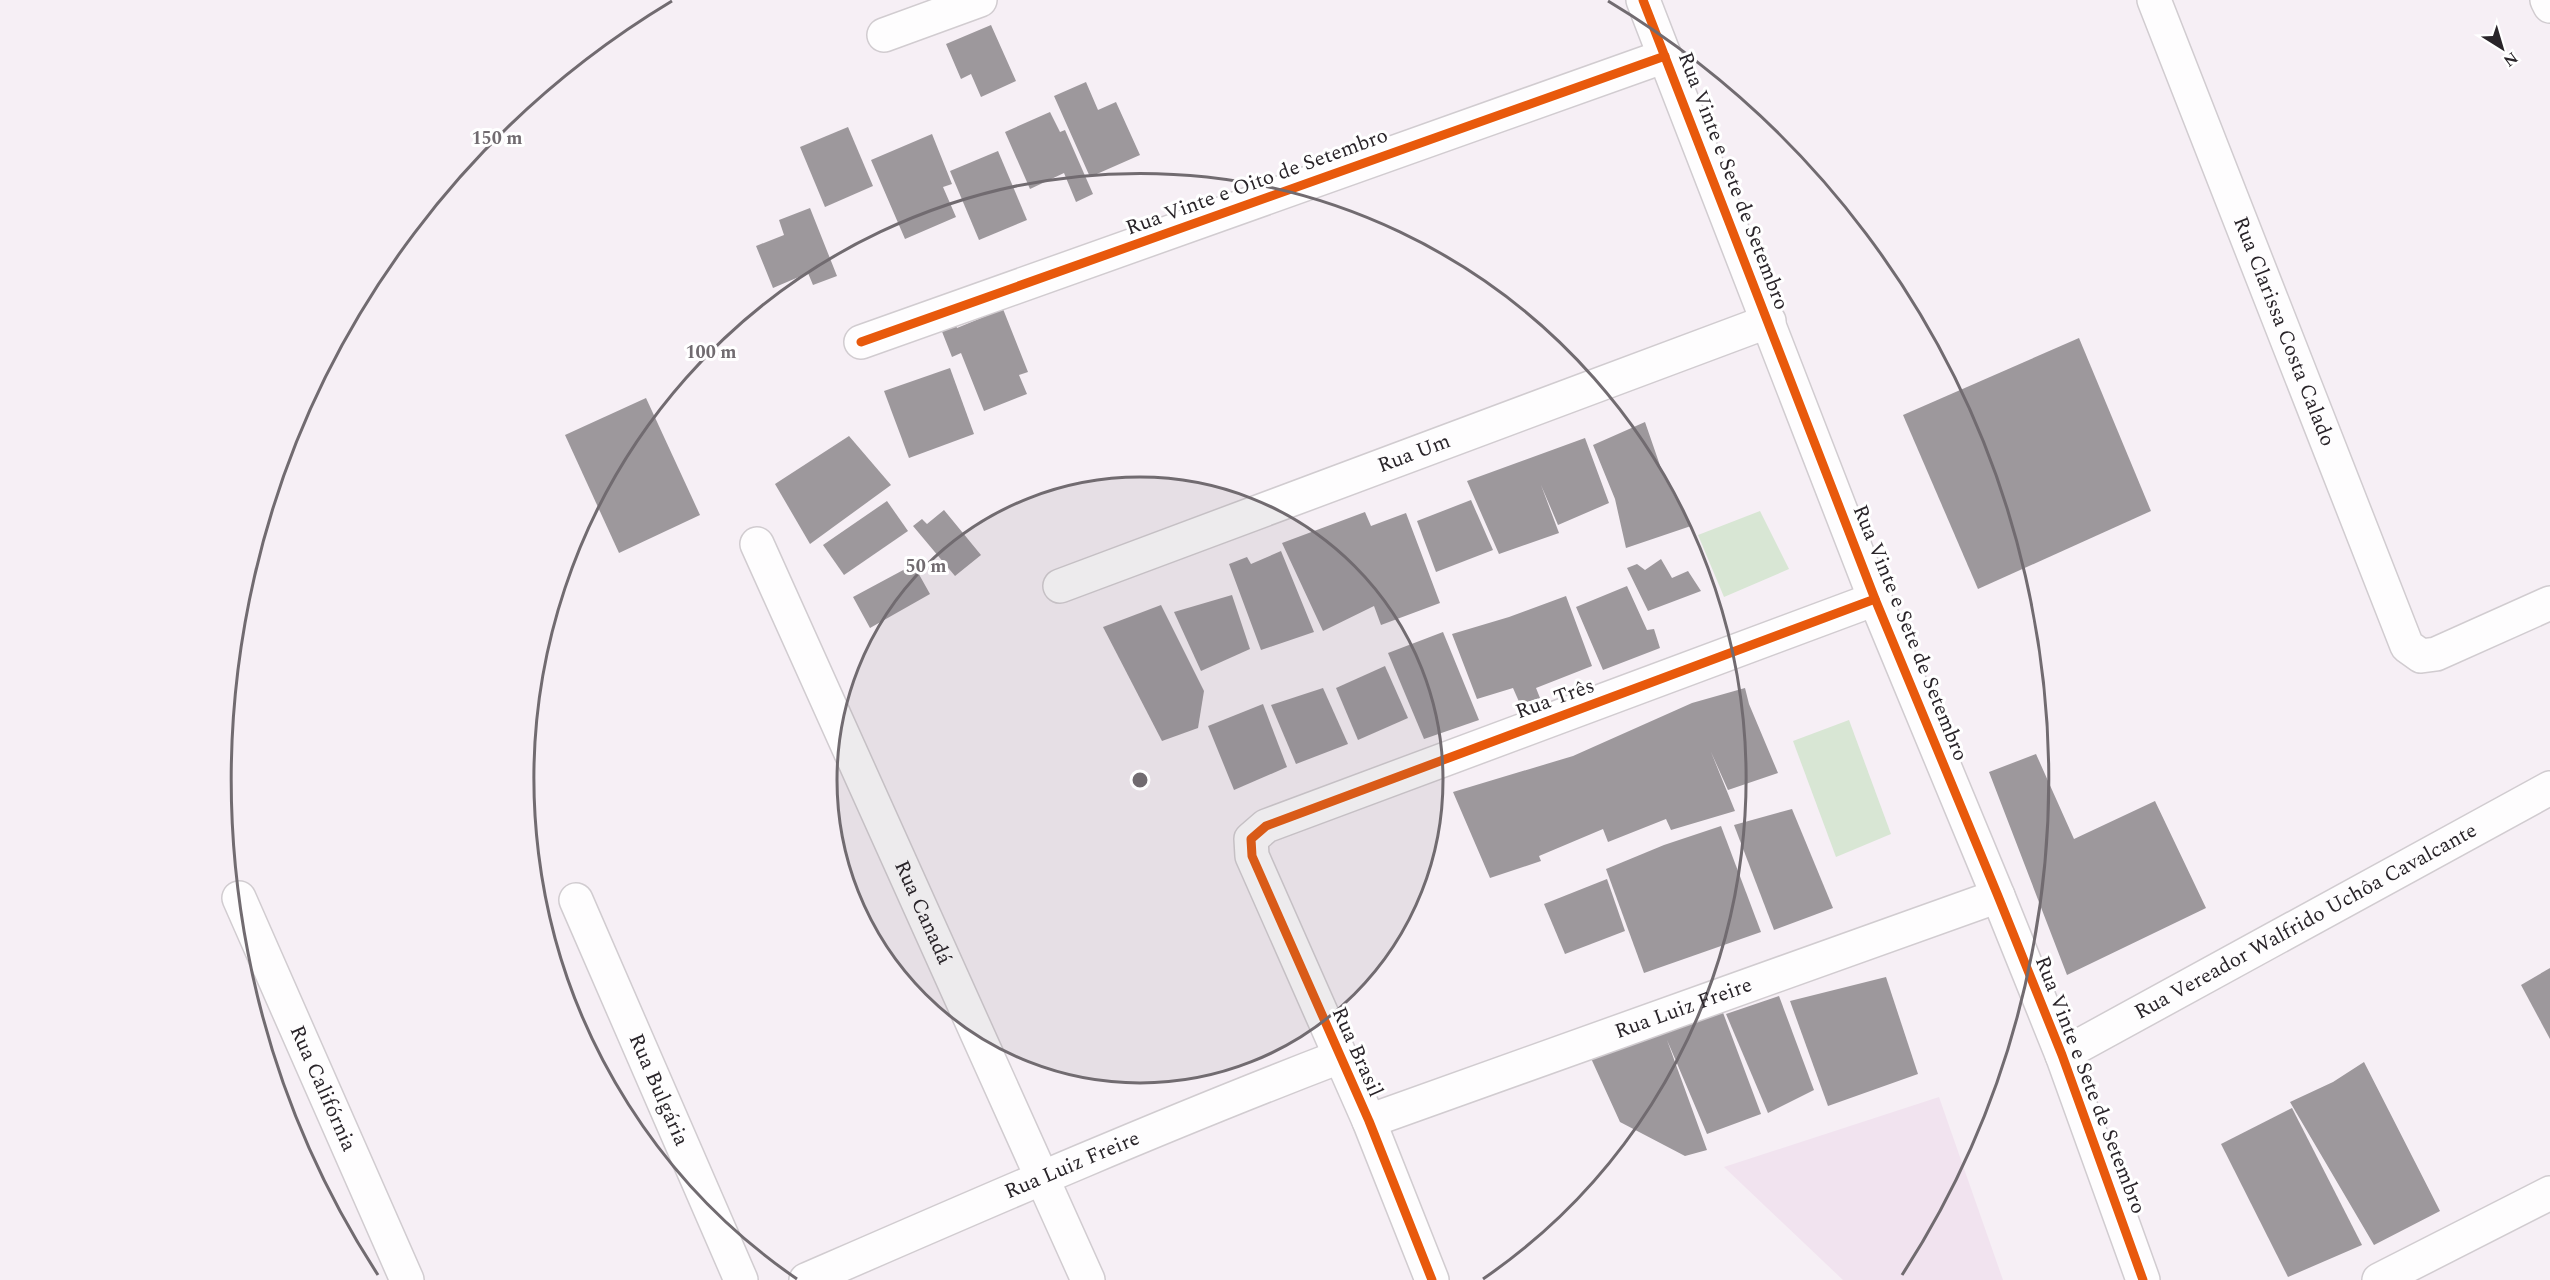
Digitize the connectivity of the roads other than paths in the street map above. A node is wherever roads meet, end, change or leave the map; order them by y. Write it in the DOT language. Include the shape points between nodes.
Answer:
graph roads {
  1 [pos="980,0"];
  2 [pos="1643,0"];
  3 [pos="2154,0"];
  4 [pos="2547,0"];
  5 [pos="2550,6"];
  6 [pos="884,35"];
  7 [pos="1665,56"];
  8 [pos="1769,321"];
  9 [pos="861,342"];
  10 [pos="757,544"];
  11 [pos="1060,586"];
  12 [pos="1875,599"];
  13 [pos="2550,603"];
  14 [pos="2550,788"];
  15 [pos="1251,839"];
  16 [pos="1998,896"];
  17 [pos="239,898"];
  18 [pos="576,900"];
  19 [pos="2062,1055"];
  20 [pos="1339,1057"];
  21 [pos="1369,1121"];
  22 [pos="1043,1177"];
  23 [pos="2550,1193"];
  24 [pos="407,1280"];
  25 [pos="741,1280"];
  26 [pos="806,1280"];
  27 [pos="1088,1280"];
  28 [pos="1432,1280"];
  29 [pos="2143,1280"];
  30 [pos="2379,1280"];
  1 -- 6 [label="street"];
  2 -- 7 [label="street, Rua Vinte e Sete de Setembro"];
  3 -- 13 [label="street, Rua Clarissa Costa Calado" via="2407,646 2421,656 2436,654"];
  4 -- 5 [label="street"];
  7 -- 8 [label="street, Rua Vinte e Sete de Setembro"];
  7 -- 9 [label="street, Rua Vinte e Oito de Setembro"];
  8 -- 11 [label="street, Rua Um"];
  8 -- 12 [label="street, Rua Vinte e Sete de Setembro"];
  10 -- 22 [label="street, Rua Canadá"];
  12 -- 15 [label="street, Rua Três" via="1266,826"];
  12 -- 16 [label="street, Rua Vinte e Sete de Setembro"];
  14 -- 19 [label="street, Rua Vereador Walfrido Uchôa Cavalcante"];
  15 -- 20 [label="street, Rua Brasil" via="1252,856"];
  16 -- 19 [label="street, Rua Vinte e Sete de Setembro"];
  16 -- 21 [label="street, Rua Luiz Freire"];
  17 -- 24 [label="street, Rua Califórnia"];
  18 -- 25 [label="street, Rua Bulgária"];
  19 -- 29 [label="street, Rua Vinte e Sete de Setembro"];
  20 -- 21 [label="street, Rua Brasil"];
  20 -- 22 [label="street, Rua Luiz Freire"];
  21 -- 28 [label="street, Rua Brasil"];
  22 -- 26 [label="street, Rua Luiz Freire"];
  22 -- 27 [label="street, Rua Canadá"];
  23 -- 30 [label="street"];
}
